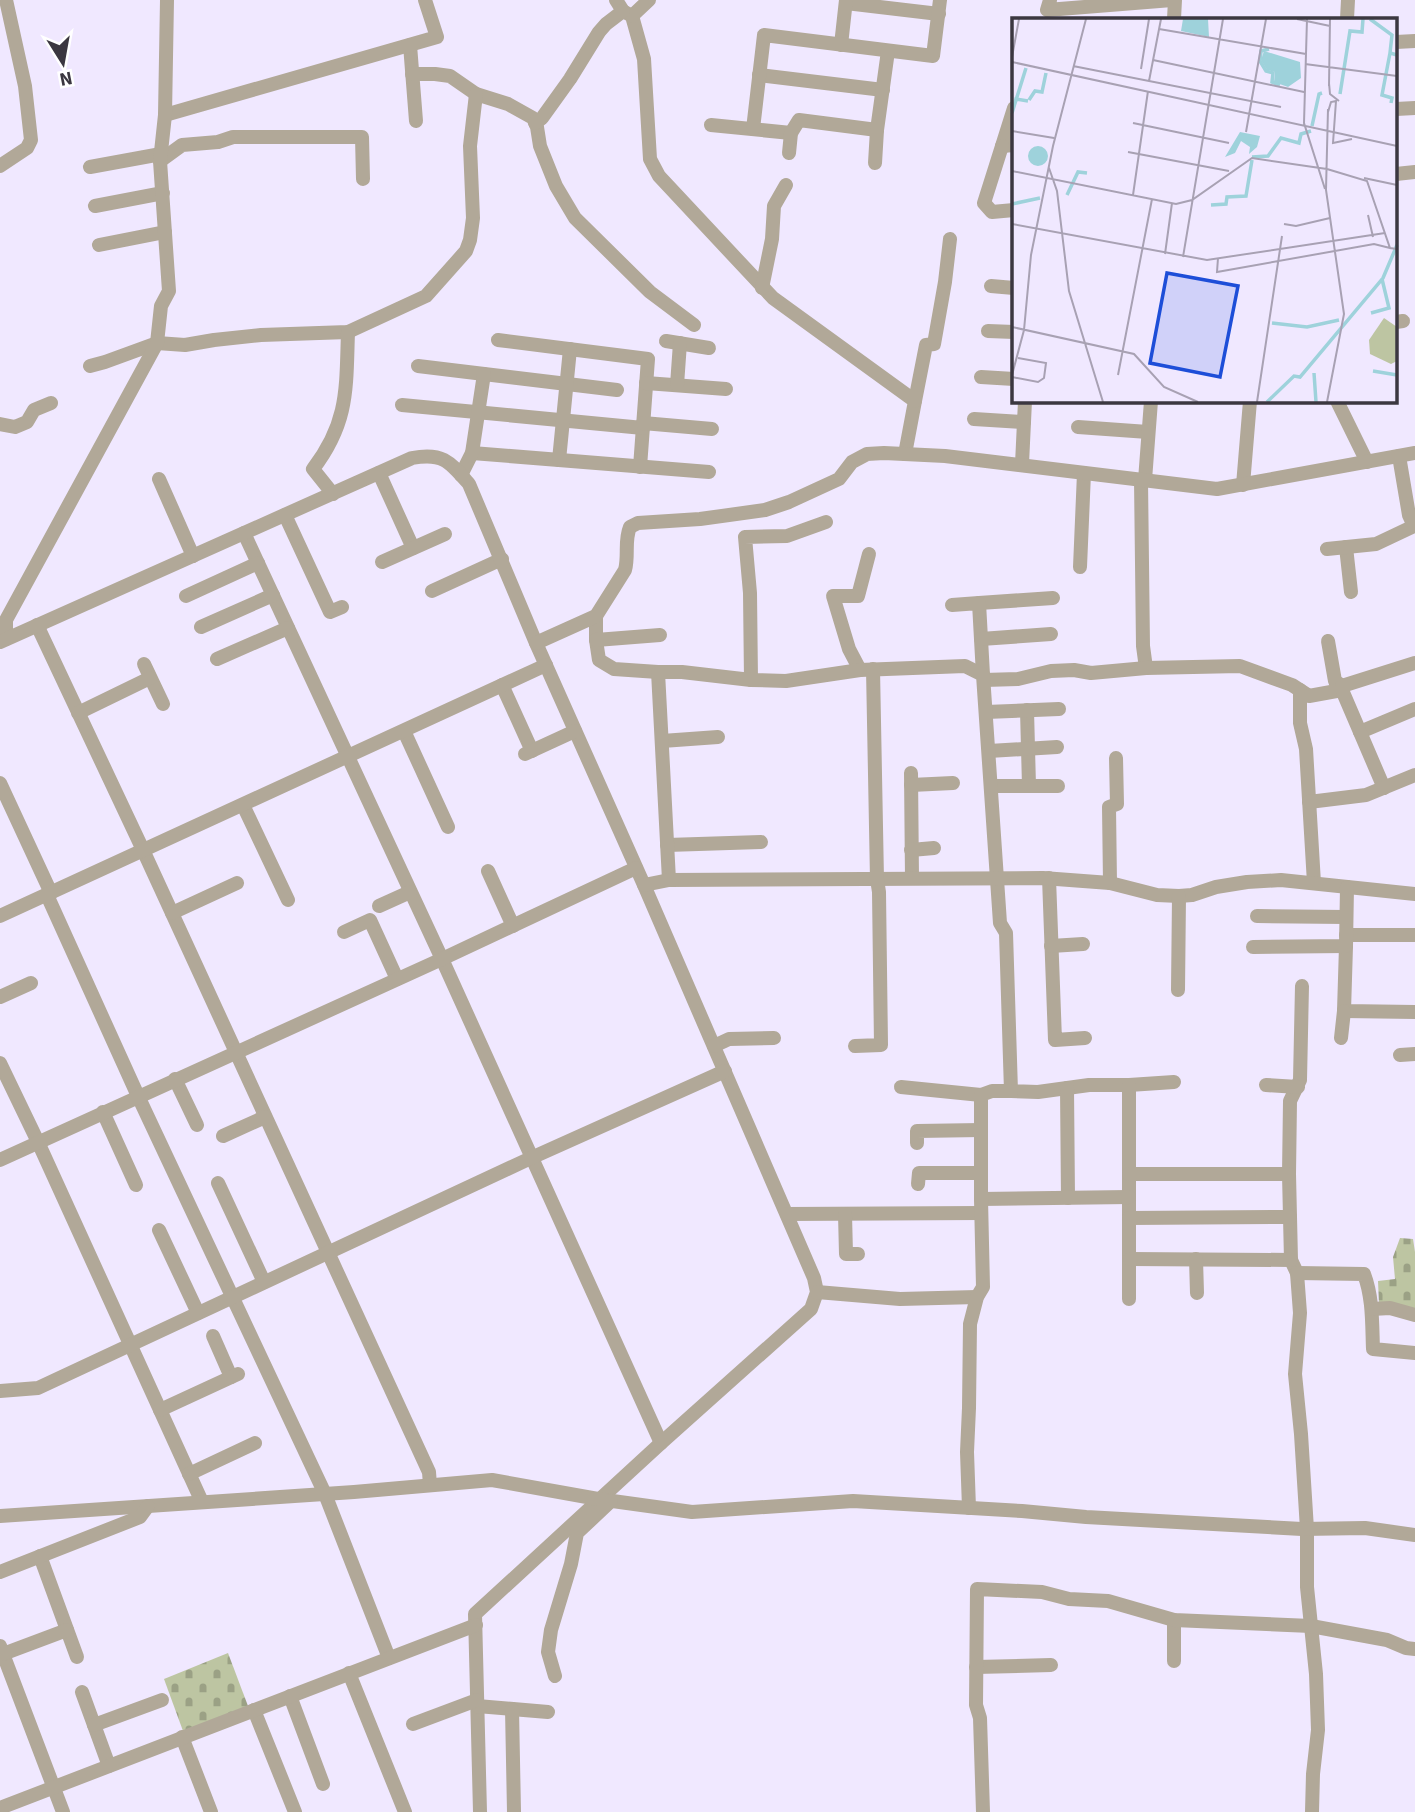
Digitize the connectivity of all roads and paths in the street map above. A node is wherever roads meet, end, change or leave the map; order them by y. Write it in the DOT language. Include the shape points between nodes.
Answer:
graph roads {
  1 [pos="6,0"];
  2 [pos="167,0"];
  3 [pos="425,0"];
  4 [pos="649,0"];
  5 [pos="1173,0"];
  6 [pos="1348,0"];
  7 [pos="846,2"];
  8 [pos="939,7"];
  9 [pos="624,9"];
  10 [pos="1047,10"];
  11 [pos="1174,18"];
  12 [pos="1347,18"];
  13 [pos="6,26"];
  14 [pos="410,45"];
  15 [pos="841,45"];
  16 [pos="888,51"];
  17 [pos="412,74"];
  18 [pos="759,75"];
  19 [pos="883,90"];
  20 [pos="476,94"];
  21 [pos="165,116"];
  22 [pos="1012,120"];
  23 [pos="416,121"];
  24 [pos="535,123"];
  25 [pos="711,125"];
  26 [pos="753,129"];
  27 [pos="877,130"];
  28 [pos="790,133"];
  29 [pos="1008,145"];
  30 [pos="789,153"];
  31 [pos="160,157"];
  32 [pos="875,163"];
  33 [pos="0,166"];
  34 [pos="90,167"];
  35 [pos="363,179"];
  36 [pos="786,185"];
  37 [pos="163,193"];
  38 [pos="96,205"];
  39 [pos="1012,210"];
  40 [pos="165,233"];
  41 [pos="950,239"];
  42 [pos="99,245"];
  43 [pos="991,286"];
  44 [pos="762,288"];
  45 [pos="1012,288"];
  46 [pos="694,325"];
  47 [pos="988,331"];
  48 [pos="348,332"];
  49 [pos="1012,332"];
  50 [pos="498,340"];
  51 [pos="157,343"];
  52 [pos="709,348"];
  53 [pos="570,349"];
  54 [pos="90,366"];
  55 [pos="418,366"];
  56 [pos="484,374"];
  57 [pos="981,377"];
  58 [pos="1012,379"];
  59 [pos="646,383"];
  60 [pos="566,384"];
  61 [pos="677,386"];
  62 [pos="726,389"];
  63 [pos="617,390"];
  64 [pos="915,401"];
  65 [pos="1025,402"];
  66 [pos="1151,402"];
  67 [pos="1250,402"];
  68 [pos="1337,402"];
  69 [pos="51,403"];
  70 [pos="402,405"];
  71 [pos="478,412"];
  72 [pos="974,419"];
  73 [pos="562,420"];
  74 [pos="1024,422"];
  75 [pos="0,424"];
  76 [pos="643,425"];
  77 [pos="1078,427"];
  78 [pos="712,429"];
  79 [pos="1149,432"];
  80 [pos="472,453"];
  81 [pos="905,454"];
  82 [pos="1407,455"];
  83 [pos="559,460"];
  84 [pos="1367,462"];
  85 [pos="1023,464"];
  86 [pos="640,467"];
  87 [pos="709,472"];
  88 [pos="379,473"];
  89 [pos="1084,473"];
  90 [pos="461,475"];
  91 [pos="159,479"];
  92 [pos="1143,480"];
  93 [pos="1243,485"];
  94 [pos="333,494"];
  95 [pos="1415,507"];
  96 [pos="285,514"];
  97 [pos="826,522"];
  98 [pos="244,533"];
  99 [pos="445,534"];
  100 [pos="1346,547"];
  101 [pos="414,548"];
  102 [pos="1327,549"];
  103 [pos="869,554"];
  104 [pos="193,556"];
  105 [pos="502,559"];
  106 [pos="382,562"];
  107 [pos="258,563"];
  108 [pos="1080,567"];
  109 [pos="432,591"];
  110 [pos="1351,592"];
  111 [pos="273,595"];
  112 [pos="186,596"];
  113 [pos="1053,597"];
  114 [pos="979,603"];
  115 [pos="952,605"];
  116 [pos="342,607"];
  117 [pos="596,616"];
  118 [pos="37,625"];
  119 [pos="201,627"];
  120 [pos="288,628"];
  121 [pos="1051,634"];
  122 [pos="660,635"];
  123 [pos="981,639"];
  124 [pos="3,640"];
  125 [pos="596,640"];
  126 [pos="1328,641"];
  127 [pos="536,643"];
  128 [pos="217,659"];
  129 [pos="1415,663"];
  130 [pos="144,664"];
  131 [pos="546,665"];
  132 [pos="1146,668"];
  133 [pos="867,670"];
  134 [pos="658,672"];
  135 [pos="983,677"];
  136 [pos="150,678"];
  137 [pos="751,680"];
  138 [pos="502,685"];
  139 [pos="1342,688"];
  140 [pos="1300,690"];
  141 [pos="163,704"];
  142 [pos="1059,709"];
  143 [pos="1415,709"];
  144 [pos="1027,710"];
  145 [pos="986,712"];
  146 [pos="78,713"];
  147 [pos="575,730"];
  148 [pos="404,731"];
  149 [pos="1360,732"];
  150 [pos="718,737"];
  151 [pos="662,741"];
  152 [pos="1057,747"];
  153 [pos="1028,749"];
  154 [pos="989,751"];
  155 [pos="348,757"];
  156 [pos="1116,758"];
  157 [pos="1415,775"];
  158 [pos="0,783"];
  159 [pos="953,783"];
  160 [pos="991,786"];
  161 [pos="1029,786"];
  162 [pos="1058,786"];
  163 [pos="1384,788"];
  164 [pos="1310,802"];
  165 [pos="243,805"];
  166 [pos="448,827"];
  167 [pos="761,842"];
  168 [pos="667,845"];
  169 [pos="933,848"];
  170 [pos="143,850"];
  171 [pos="911,850"];
  172 [pos="636,868"];
  173 [pos="488,871"];
  174 [pos="912,878"];
  175 [pos="998,878"];
  176 [pos="1049,878"];
  177 [pos="877,879"];
  178 [pos="669,880"];
  179 [pos="237,883"];
  180 [pos="1110,883"];
  181 [pos="1314,883"];
  182 [pos="644,885"];
  183 [pos="1347,887"];
  184 [pos="410,892"];
  185 [pos="49,894"];
  186 [pos="1415,894"];
  187 [pos="1179,896"];
  188 [pos="288,900"];
  189 [pos="379,906"];
  190 [pos="172,913"];
  191 [pos="0,916"];
  192 [pos="1257,916"];
  193 [pos="1346,917"];
  194 [pos="513,926"];
  195 [pos="344,932"];
  196 [pos="1415,935"];
  197 [pos="1346,940"];
  198 [pos="1083,944"];
  199 [pos="1051,946"];
  200 [pos="1253,947"];
  201 [pos="442,959"];
  202 [pos="397,979"];
  203 [pos="31,983"];
  204 [pos="1303,986"];
  205 [pos="1178,990"];
  206 [pos="0,997"];
  207 [pos="1344,1011"];
  208 [pos="1415,1012"];
  209 [pos="774,1038"];
  210 [pos="1085,1038"];
  211 [pos="1340,1038"];
  212 [pos="714,1046"];
  213 [pos="855,1046"];
  214 [pos="235,1052"];
  215 [pos="1415,1054"];
  216 [pos="1400,1055"];
  217 [pos="0,1063"];
  218 [pos="725,1071"];
  219 [pos="175,1079"];
  220 [pos="1174,1082"];
  221 [pos="1266,1085"];
  222 [pos="1129,1086"];
  223 [pos="901,1087"];
  224 [pos="1298,1087"];
  225 [pos="1067,1088"];
  226 [pos="1011,1091"];
  227 [pos="981,1095"];
  228 [pos="138,1096"];
  229 [pos="103,1112"];
  230 [pos="265,1117"];
  231 [pos="197,1125"];
  232 [pos="981,1130"];
  233 [pos="223,1136"];
  234 [pos="38,1142"];
  235 [pos="917,1143"];
  236 [pos="531,1158"];
  237 [pos="0,1160"];
  238 [pos="981,1173"];
  239 [pos="1129,1174"];
  240 [pos="1289,1174"];
  241 [pos="218,1183"];
  242 [pos="918,1184"];
  243 [pos="136,1185"];
  244 [pos="1129,1197"];
  245 [pos="1069,1198"];
  246 [pos="981,1206"];
  247 [pos="845,1213"];
  248 [pos="787,1214"];
  249 [pos="1290,1217"];
  250 [pos="1129,1218"];
  251 [pos="159,1230"];
  252 [pos="327,1254"];
  253 [pos="858,1254"];
  254 [pos="1130,1259"];
  255 [pos="1196,1259"];
  256 [pos="1294,1266"];
  257 [pos="264,1282"];
  258 [pos="817,1292"];
  259 [pos="1197,1293"];
  260 [pos="233,1297"];
  261 [pos="976,1297"];
  262 [pos="1129,1299"];
  263 [pos="1372,1309"];
  264 [pos="198,1313"];
  265 [pos="1415,1315"];
  266 [pos="213,1336"];
  267 [pos="130,1344"];
  268 [pos="1415,1353"];
  269 [pos="0,1391"];
  270 [pos="160,1410"];
  271 [pos="255,1443"];
  272 [pos="660,1443"];
  273 [pos="188,1474"];
  274 [pos="430,1485"];
  275 [pos="325,1494"];
  276 [pos="605,1500"];
  277 [pos="202,1502"];
  278 [pos="148,1506"];
  279 [pos="969,1508"];
  280 [pos="0,1516"];
  281 [pos="1307,1529"];
  282 [pos="1415,1535"];
  283 [pos="40,1556"];
  284 [pos="0,1572"];
  285 [pos="1174,1620"];
  286 [pos="476,1625"];
  287 [pos="1311,1626"];
  288 [pos="67,1630"];
  289 [pos="1415,1649"];
  290 [pos="1,1650"];
  291 [pos="77,1657"];
  292 [pos="389,1658"];
  293 [pos="1174,1661"];
  294 [pos="1051,1665"];
  295 [pos="976,1667"];
  296 [pos="349,1673"];
  297 [pos="555,1676"];
  298 [pos="82,1692"];
  299 [pos="290,1696"];
  300 [pos="162,1700"];
  301 [pos="477,1703"];
  302 [pos="512,1709"];
  303 [pos="254,1710"];
  304 [pos="548,1712"];
  305 [pos="414,1724"];
  306 [pos="94,1726"];
  307 [pos="182,1737"];
  308 [pos="109,1766"];
  309 [pos="323,1784"];
  310 [pos="54,1787"];
  311 [pos="0,1808"];
  312 [pos="63,1812"];
  313 [pos="211,1812"];
  314 [pos="295,1812"];
  315 [pos="405,1812"];
  316 [pos="480,1812"];
  317 [pos="514,1812"];
  318 [pos="983,1812"];
  319 [pos="1312,1812"];
  1 -- 13 [label="street"];
  2 -- 21 [label="street"];
  3 -- 14 [label="street" via="437,37"];
  4 -- 9 [label="street"];
  5 -- 10 [label="street"];
  5 -- 11 [label="street"];
  6 -- 12 [label="street"];
  7 -- 8 [label="street"];
  7 -- 15 [label="street"];
  8 -- 16 [label="street" via="933,56"];
  9 -- 24 [label="street" via="599,32"];
  9 -- 44 [label="street" via="644,59 650,159 659,176"];
  13 -- 33 [label="street" via="25,86 31,140 27,148"];
  14 -- 17 [label="street"];
  14 -- 21 [label="street"];
  15 -- 16 [label="street"];
  15 -- 18 [label="street" via="764,35"];
  16 -- 19 [label="street"];
  17 -- 20 [label="street" via="450,76"];
  17 -- 23 [label="street"];
  18 -- 19 [label="street"];
  18 -- 26 [label="street"];
  19 -- 27 [label="street"];
  20 -- 24 [label="street" via="508,104"];
  20 -- 48 [label="street" via="470,146 473,218 466,251 426,296"];
  21 -- 31 [label="street"];
  22 -- 29 [label="street"];
  24 -- 46 [label="street" via="556,186 575,218 650,292"];
  25 -- 26 [label="street"];
  26 -- 28 [label="street"];
  27 -- 28 [label="street" via="799,120"];
  27 -- 32 [label="street"];
  28 -- 30 [label="street"];
  29 -- 39 [label="street" via="984,203 992,212"];
  31 -- 34 [label="street"];
  31 -- 35 [label="street" via="182,145 233,137 362,137"];
  31 -- 37 [label="street"];
  36 -- 44 [label="street" via="774,205"];
  37 -- 38 [label="street"];
  37 -- 40 [label="street"];
  40 -- 42 [label="street"];
  40 -- 51 [label="street" via="169,291"];
  41 -- 64 [label="street" via="934,344 926,345"];
  43 -- 45 [label="street"];
  44 -- 64 [label="street"];
  47 -- 49 [label="street"];
  48 -- 51 [label="street" via="261,335 185,345"];
  48 -- 94 [label="street" via="346,393 339,424 313,469"];
  50 -- 53 [label="street"];
  51 -- 54 [label="street"];
  51 -- 124 [label="street" via="6,620"];
  52 -- 61 [label="street" via="673,342"];
  53 -- 59 [label="street" via="648,359"];
  53 -- 60 [label="street"];
  55 -- 56 [label="street"];
  56 -- 60 [label="street"];
  56 -- 71 [label="street"];
  57 -- 58 [label="street"];
  59 -- 61 [label="street"];
  59 -- 76 [label="street"];
  60 -- 63 [label="street"];
  60 -- 73 [label="street"];
  61 -- 62 [label="street"];
  64 -- 81 [label="street"];
  65 -- 74 [label="street"];
  66 -- 79 [label="street"];
  67 -- 93 [label="street"];
  68 -- 84 [label="street"];
  69 -- 75 [label="street" via="34,410 27,422 15,427"];
  70 -- 71 [label="street"];
  71 -- 73 [label="street"];
  71 -- 80 [label="street"];
  72 -- 74 [label="street"];
  73 -- 76 [label="street"];
  73 -- 83 [label="street"];
  74 -- 85 [label="street"];
  76 -- 78 [label="street"];
  76 -- 86 [label="street"];
  77 -- 79 [label="street"];
  79 -- 92 [label="street"];
  80 -- 83 [label="street"];
  80 -- 90 [label="street"];
  81 -- 85 [label="street"];
  81 -- 117 [label="street" via="867,454 852,462 839,479 765,510 630,527 625,569"];
  82 -- 84 [label="street"];
  82 -- 95 [label="street"];
  82 -- 100 [label="street" via="1409,514 1414,526 1376,544"];
  83 -- 86 [label="street"];
  84 -- 93 [label="street"];
  85 -- 89 [label="street"];
  86 -- 87 [label="street"];
  88 -- 90 [label="street" via="428,455 453,465"];
  88 -- 94 [label="street"];
  88 -- 101 [label="street"];
  89 -- 92 [label="street"];
  89 -- 108 [label="street"];
  90 -- 105 [label="street"];
  91 -- 104 [label="street"];
  92 -- 93 [label="street" via="1217,489"];
  92 -- 132 [label="street"];
  94 -- 96 [label="street"];
  96 -- 98 [label="street"];
  96 -- 116 [label="street" via="330,612"];
  97 -- 137 [label="street" via="787,536 745,537"];
  98 -- 104 [label="street"];
  98 -- 107 [label="street"];
  99 -- 101 [label="street"];
  100 -- 102 [label="street"];
  100 -- 110 [label="street"];
  101 -- 106 [label="street"];
  103 -- 133 [label="street" via="858,596 833,596 849,649"];
  104 -- 118 [label="street"];
  105 -- 109 [label="street"];
  105 -- 127 [label="street"];
  107 -- 111 [label="street"];
  107 -- 112 [label="street"];
  111 -- 119 [label="street"];
  111 -- 120 [label="street"];
  113 -- 114 [label="street"];
  114 -- 115 [label="street"];
  114 -- 123 [label="street"];
  117 -- 125 [label="street"];
  117 -- 127 [label="street"];
  118 -- 124 [label="street"];
  118 -- 146 [label="street"];
  120 -- 128 [label="street"];
  120 -- 155 [label="street"];
  121 -- 123 [label="street"];
  122 -- 125 [label="street"];
  123 -- 135 [label="street"];
  125 -- 134 [label="street" via="600,660 614,669"];
  126 -- 139 [label="street" via="1335,681"];
  127 -- 131 [label="street"];
  129 -- 139 [label="street"];
  130 -- 136 [label="street"];
  131 -- 138 [label="street"];
  131 -- 147 [label="street"];
  132 -- 135 [label="street"];
  132 -- 140 [label="street" via="1240,666"];
  133 -- 135 [label="street" via="965,666"];
  133 -- 137 [label="street" via="786,681"];
  133 -- 177 [label="street"];
  134 -- 137 [label="street"];
  134 -- 151 [label="street"];
  135 -- 145 [label="street"];
  136 -- 141 [label="street"];
  136 -- 146 [label="street"];
  138 -- 147 [label="street" via="528,753"];
  138 -- 148 [label="street"];
  139 -- 140 [label="street" via="1309,696"];
  139 -- 149 [label="street"];
  140 -- 164 [label="street"];
  142 -- 144 [label="street"];
  143 -- 149 [label="street"];
  144 -- 145 [label="street"];
  144 -- 153 [label="street"];
  145 -- 154 [label="street"];
  146 -- 170 [label="street"];
  147 -- 172 [label="street"];
  148 -- 155 [label="street"];
  148 -- 166 [label="street"];
  149 -- 163 [label="street"];
  150 -- 151 [label="street"];
  151 -- 168 [label="street"];
  152 -- 153 [label="street"];
  153 -- 154 [label="street"];
  153 -- 161 [label="street"];
  154 -- 160 [label="street"];
  155 -- 165 [label="street"];
  155 -- 184 [label="street"];
  156 -- 180 [label="street" via="1116,804 1109,807"];
  157 -- 163 [label="street"];
  158 -- 185 [label="street"];
  159 -- 171 [label="street" via="911,779"];
  160 -- 161 [label="street"];
  160 -- 175 [label="street"];
  161 -- 162 [label="street"];
  163 -- 164 [label="street" via="1366,795"];
  164 -- 181 [label="street"];
  165 -- 170 [label="street"];
  165 -- 188 [label="street"];
  167 -- 168 [label="street"];
  168 -- 178 [label="street"];
  169 -- 171 [label="street"];
  170 -- 185 [label="street"];
  170 -- 190 [label="street"];
  171 -- 174 [label="street"];
  172 -- 182 [label="street"];
  172 -- 194 [label="street"];
  173 -- 194 [label="street"];
  174 -- 175 [label="street"];
  174 -- 177 [label="street"];
  175 -- 176 [label="street"];
  175 -- 226 [label="street" via="1000,923 1006,933"];
  176 -- 180 [label="street"];
  176 -- 199 [label="street"];
  177 -- 178 [label="street"];
  177 -- 213 [label="street" via="881,1045"];
  178 -- 182 [label="street"];
  179 -- 190 [label="street"];
  180 -- 187 [label="street"];
  181 -- 183 [label="street"];
  181 -- 187 [label="street" via="1247,882"];
  182 -- 212 [label="street"];
  183 -- 186 [label="street"];
  183 -- 193 [label="street"];
  184 -- 189 [label="street"];
  184 -- 201 [label="street"];
  185 -- 191 [label="street"];
  185 -- 228 [label="street"];
  187 -- 205 [label="street"];
  190 -- 214 [label="street"];
  192 -- 193 [label="street"];
  193 -- 197 [label="street"];
  194 -- 201 [label="street"];
  195 -- 202 [label="street" via="370,920"];
  196 -- 197 [label="street"];
  197 -- 200 [label="street"];
  197 -- 207 [label="street"];
  198 -- 199 [label="street"];
  199 -- 210 [label="street" via="1055,1040"];
  201 -- 202 [label="street"];
  201 -- 236 [label="street"];
  202 -- 214 [label="street"];
  203 -- 206 [label="street"];
  204 -- 224 [label="street"];
  207 -- 208 [label="street"];
  207 -- 211 [label="street"];
  209 -- 212 [label="street" via="729,1039"];
  212 -- 218 [label="street"];
  214 -- 219 [label="street"];
  214 -- 230 [label="street"];
  215 -- 216 [label="street"];
  217 -- 234 [label="street"];
  218 -- 236 [label="street"];
  218 -- 248 [label="street"];
  219 -- 228 [label="street"];
  219 -- 231 [label="street"];
  220 -- 222 [label="street"];
  221 -- 224 [label="street"];
  222 -- 225 [label="street"];
  222 -- 239 [label="street"];
  223 -- 227 [label="street"];
  224 -- 240 [label="street" via="1290,1101"];
  225 -- 226 [label="street"];
  225 -- 245 [label="street"];
  226 -- 227 [label="street"];
  227 -- 232 [label="street"];
  228 -- 229 [label="street"];
  228 -- 260 [label="street"];
  229 -- 234 [label="street"];
  229 -- 243 [label="street"];
  230 -- 233 [label="street"];
  230 -- 252 [label="street"];
  232 -- 235 [label="street" via="917,1131"];
  232 -- 238 [label="street"];
  234 -- 237 [label="street"];
  234 -- 267 [label="street"];
  236 -- 252 [label="street"];
  236 -- 272 [label="street"];
  238 -- 242 [label="street" via="919,1172"];
  238 -- 246 [label="street"];
  239 -- 240 [label="street"];
  239 -- 244 [label="street"];
  240 -- 249 [label="street"];
  241 -- 257 [label="street"];
  244 -- 245 [label="street"];
  244 -- 250 [label="street"];
  245 -- 246 [label="street"];
  246 -- 247 [label="street"];
  246 -- 261 [label="street" via="983,1287"];
  247 -- 248 [label="street"];
  247 -- 253 [label="street" via="846,1254"];
  248 -- 258 [label="street"];
  249 -- 250 [label="street"];
  249 -- 256 [label="street"];
  250 -- 254 [label="street"];
  251 -- 264 [label="street"];
  252 -- 257 [label="street"];
  252 -- 274 [label="street" via="429,1472"];
  254 -- 255 [label="street"];
  254 -- 262 [label="street"];
  255 -- 256 [label="street"];
  255 -- 259 [label="street"];
  256 -- 263 [label="street" via="1364,1274"];
  256 -- 281 [label="street" via="1300,1313 1295,1374"];
  257 -- 260 [label="street"];
  258 -- 261 [label="street" via="900,1299"];
  258 -- 272 [label="street" via="811,1308"];
  260 -- 264 [label="street"];
  260 -- 275 [label="street"];
  261 -- 279 [label="street" via="970,1324"];
  263 -- 265 [label="street"];
  263 -- 268 [label="street" via="1373,1349"];
  264 -- 267 [label="street"];
  266 -- 270 [label="street" via="235,1375"];
  267 -- 269 [label="street" via="38,1388"];
  267 -- 270 [label="street"];
  270 -- 273 [label="street"];
  271 -- 273 [label="street"];
  272 -- 276 [label="street"];
  273 -- 277 [label="street"];
  274 -- 275 [label="street"];
  274 -- 276 [label="street" via="492,1480"];
  275 -- 277 [label="street"];
  275 -- 292 [label="street"];
  276 -- 279 [label="street" via="692,1512 853,1501"];
  276 -- 286 [label="street" via="475,1615"];
  276 -- 297 [label="street" via="577,1533 551,1630 548,1652"];
  277 -- 278 [label="street"];
  278 -- 280 [label="street"];
  278 -- 283 [label="street" via="140,1517"];
  279 -- 281 [label="street"];
  281 -- 282 [label="street" via="1365,1528"];
  281 -- 287 [label="street"];
  283 -- 284 [label="street"];
  283 -- 288 [label="street"];
  285 -- 287 [label="street"];
  285 -- 293 [label="street"];
  285 -- 295 [label="street" via="1108,1601 1069,1599 1042,1591 977,1589"];
  286 -- 292 [label="street"];
  286 -- 301 [label="street"];
  287 -- 289 [label="street"];
  287 -- 319 [label="street" via="1318,1730"];
  288 -- 290 [label="street"];
  288 -- 291 [label="street"];
  290 -- 310 [label="street"];
  292 -- 296 [label="street"];
  294 -- 295 [label="street"];
  295 -- 318 [label="street"];
  296 -- 299 [label="street"];
  296 -- 315 [label="street"];
  298 -- 306 [label="street"];
  299 -- 303 [label="street"];
  299 -- 309 [label="street"];
  300 -- 306 [label="street"];
  301 -- 302 [label="street"];
  301 -- 305 [label="street"];
  301 -- 316 [label="street"];
  302 -- 304 [label="street"];
  302 -- 317 [label="street"];
  303 -- 307 [label="street"];
  303 -- 314 [label="street"];
  306 -- 308 [label="street"];
  307 -- 308 [label="street"];
  307 -- 313 [label="street"];
  308 -- 310 [label="street"];
  310 -- 311 [label="street"];
  310 -- 312 [label="street"];
}
